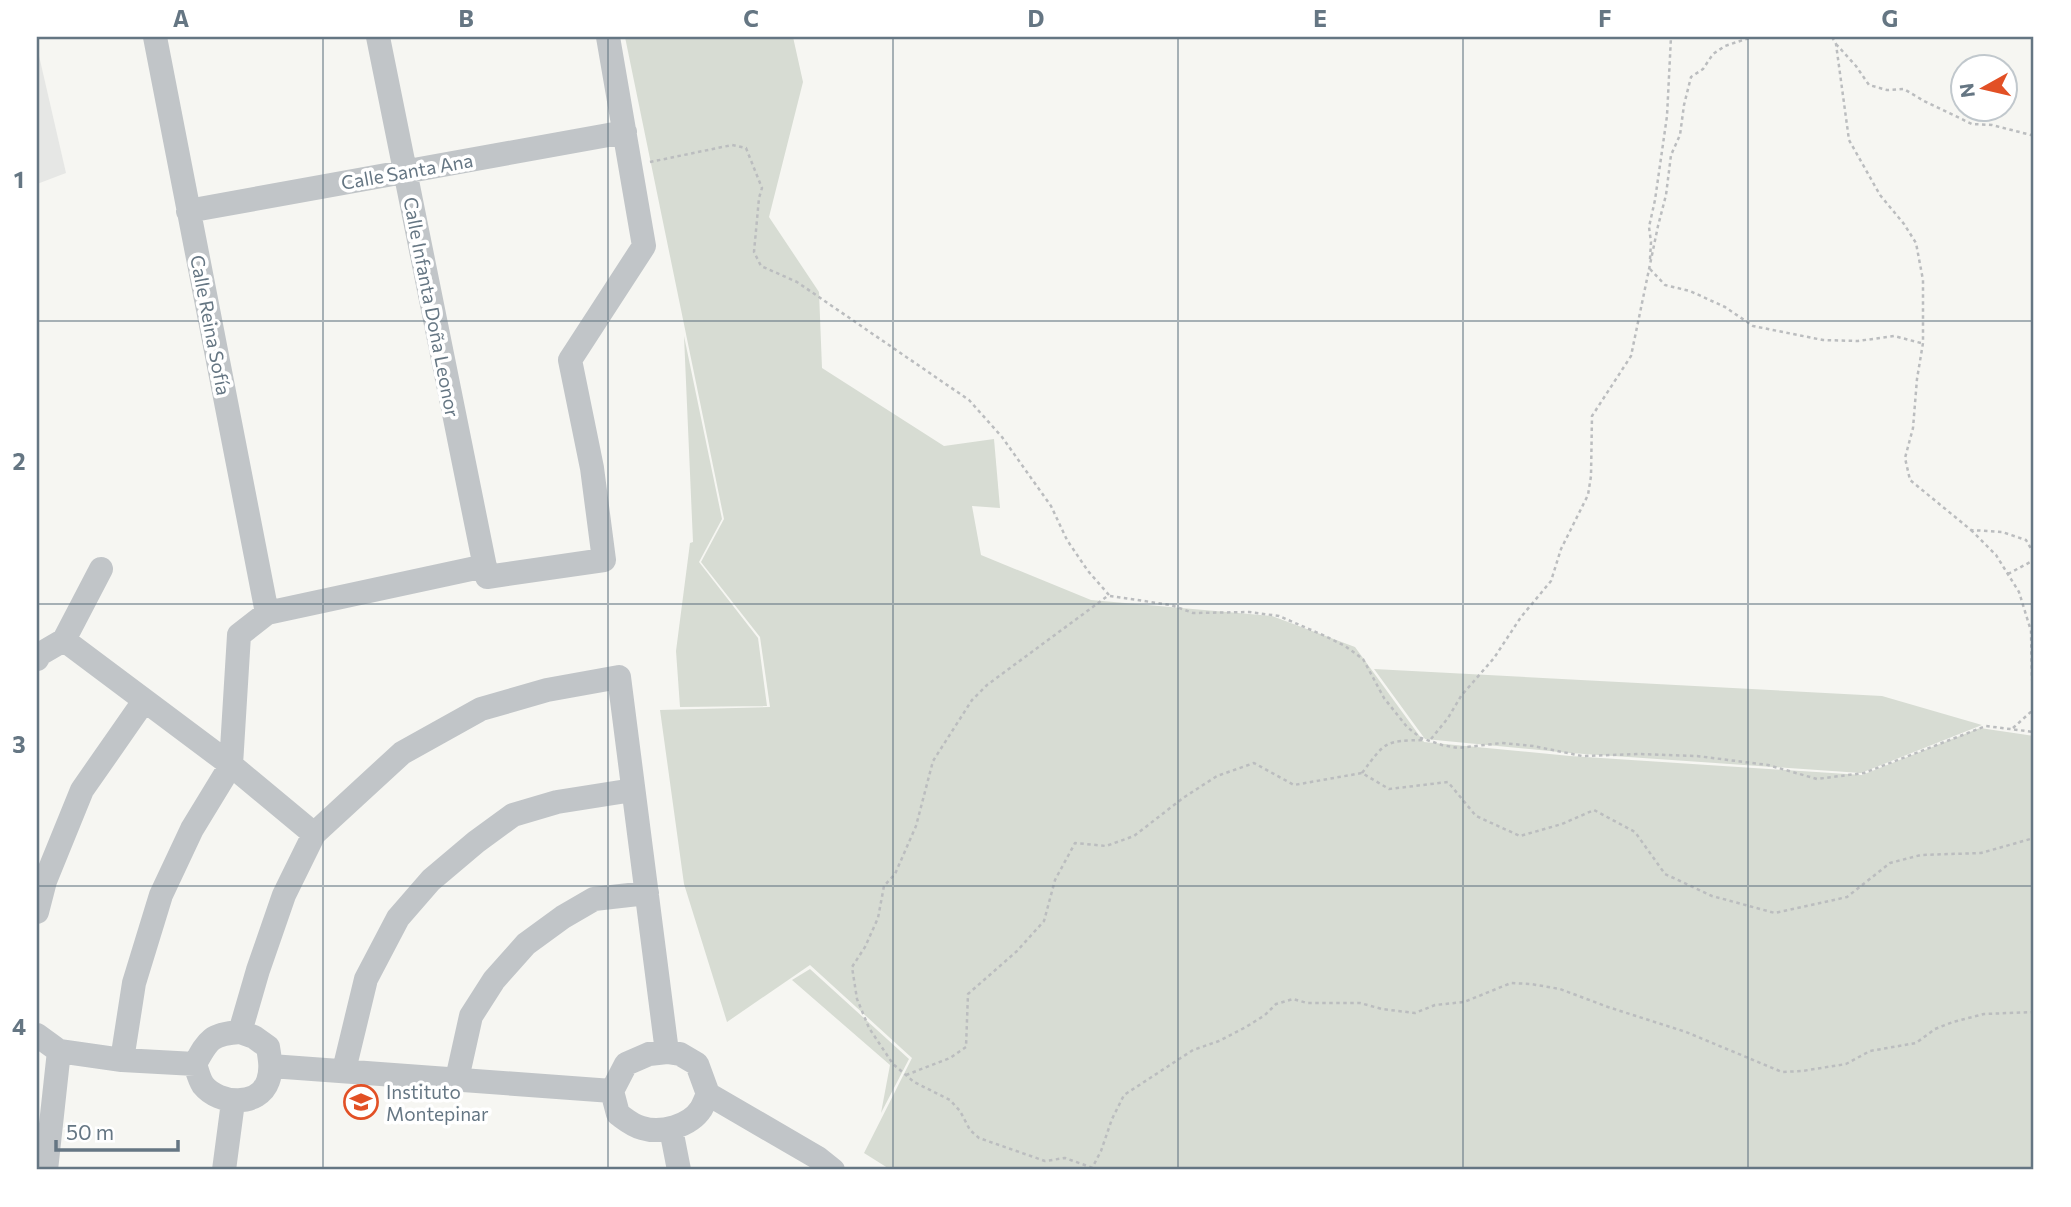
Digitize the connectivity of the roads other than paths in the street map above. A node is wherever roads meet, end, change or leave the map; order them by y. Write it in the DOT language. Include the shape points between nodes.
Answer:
graph roads {
  1 [pos="155,37"];
  2 [pos="378,37"];
  3 [pos="608,37"];
  4 [pos="625,132"];
  5 [pos="405,171"];
  6 [pos="188,211"];
  7 [pos="101,569"];
  8 [pos="486,572"];
  9 [pos="267,613"];
  10 [pos="64,640"];
  11 [pos="37,659"];
  12 [pos="144,701"];
  13 [pos="231,765"];
  14 [pos="634,790"];
  15 [pos="314,834"];
  16 [pos="647,893"];
  17 [pos="37,912"];
  18 [pos="240,1032"];
  19 [pos="37,1035"];
  20 [pos="59,1051"];
  21 [pos="667,1052"];
  22 [pos="122,1060"];
  23 [pos="195,1064"];
  24 [pos="271,1066"];
  25 [pos="344,1070"];
  26 [pos="457,1079"];
  27 [pos="612,1091"];
  28 [pos="708,1094"];
  29 [pos="233,1102"];
  30 [pos="671,1129"];
  31 [pos="824,1166"];
  32 [pos="46,1170"];
  33 [pos="224,1170"];
  34 [pos="679,1170"];
  1 -- 6 [label="street, Calle Reina Sofía"];
  2 -- 5 [label="street, Calle Infanta Doña Leonor"];
  3 -- 4 [label="street"];
  4 -- 5 [label="street, Calle Santa Ana"];
  4 -- 8 [label="street" via="644,246 570,360 592,468 604,560"];
  5 -- 6 [label="street, Calle Santa Ana"];
  5 -- 8 [label="street, Calle Infanta Doña Leonor"];
  6 -- 9 [label="street, Calle Reina Sofía"];
  7 -- 10 [label="street"];
  8 -- 9 [label="street"];
  9 -- 13 [label="street" via="239,635"];
  10 -- 11 [label="street"];
  10 -- 12 [label="street"];
  12 -- 13 [label="street"];
  12 -- 17 [label="street" via="82,790"];
  13 -- 15 [label="street"];
  13 -- 22 [label="street" via="192,830 161,895 134,983"];
  14 -- 15 [label="street" via="619,677 547,690 481,709 402,752"];
  14 -- 16 [label="street"];
  14 -- 25 [label="street" via="557,802 513,815 431,880 398,918 366,979"];
  15 -- 18 [label="street" via="284,895"];
  16 -- 21 [label="street"];
  16 -- 26 [label="street" via="594,899 526,944 494,980 471,1016"];
  18 -- 23 [label="street" via="223,1033 207,1042"];
  18 -- 24 [label="street" via="268,1047"];
  19 -- 20 [label="street"];
  20 -- 22 [label="street"];
  20 -- 32 [label="street"];
  21 -- 27 [label="street" via="626,1064"];
  21 -- 28 [label="street" via="697,1064"];
  22 -- 23 [label="street"];
  23 -- 29 [label="street" via="203,1084 217,1097"];
  24 -- 25 [label="street"];
  24 -- 29 [label="street" via="268,1083 256,1096"];
  25 -- 26 [label="street"];
  26 -- 27 [label="street"];
  27 -- 30 [label="street" via="618,1114 640,1128"];
  28 -- 30 [label="street" via="690,1120"];
  28 -- 31 [label="street"];
  29 -- 33 [label="street"];
  30 -- 34 [label="street"];
}
